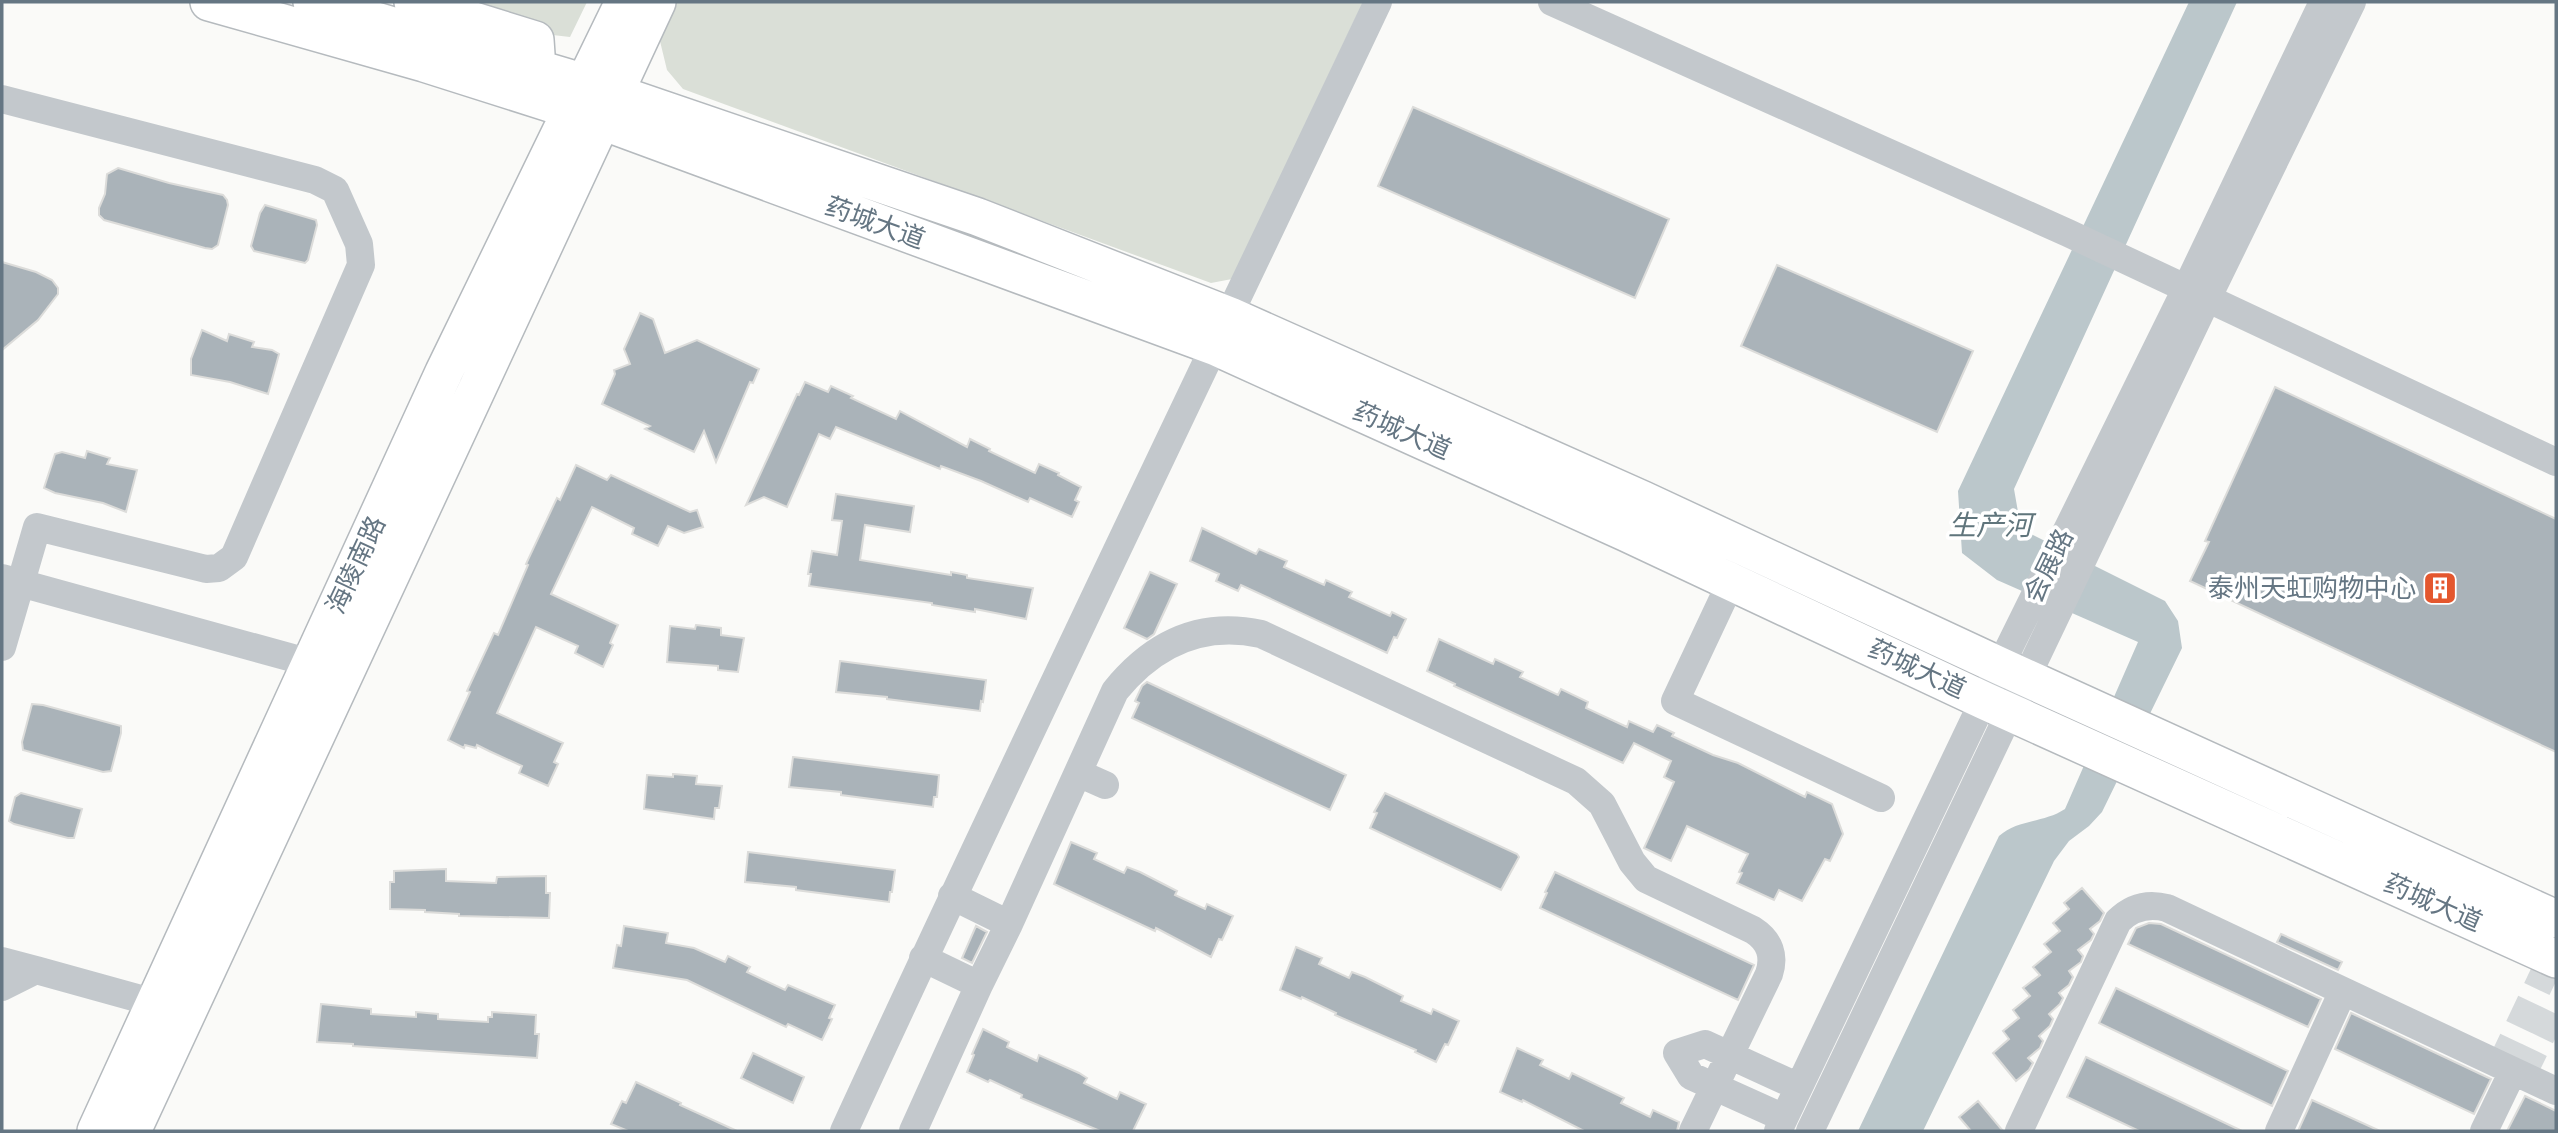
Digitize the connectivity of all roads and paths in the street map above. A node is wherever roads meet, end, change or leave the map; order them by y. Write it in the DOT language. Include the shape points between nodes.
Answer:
graph roads {
  1 [pos="209,2"];
  2 [pos="312,2"];
  3 [pos="413,2"];
  4 [pos="624,2"];
  5 [pos="657,2"];
  6 [pos="1378,2"];
  7 [pos="1552,2"];
  8 [pos="2323,2"];
  9 [pos="2353,2"];
  10 [pos="537,69"];
  11 [pos="2,99"];
  12 [pos="592,102"];
  13 [pos="2197,294"];
  14 [pos="1223,332"];
  15 [pos="2556,462"];
  16 [pos="11,580"];
  17 [pos="1731,582"];
  18 [pos="2,647"];
  19 [pos="310,664"];
  20 [pos="346,671"];
  21 [pos="2014,671"];
  22 [pos="1998,707"];
  23 [pos="1078,773"];
  24 [pos="1105,785"];
  25 [pos="1881,798"];
  26 [pos="952,895"];
  27 [pos="2556,919"];
  28 [pos="1009,923"];
  29 [pos="923,958"];
  30 [pos="2556,959"];
  31 [pos="2,961"];
  32 [pos="36,970"];
  33 [pos="979,985"];
  34 [pos="2,987"];
  35 [pos="2343,991"];
  36 [pos="155,1003"];
  37 [pos="1730,1055"];
  38 [pos="2513,1071"];
  39 [pos="1715,1086"];
  40 [pos="1799,1087"];
  41 [pos="2556,1091"];
  42 [pos="1781,1125"];
  43 [pos="96,1131"];
  44 [pos="132,1131"];
  45 [pos="844,1131"];
  46 [pos="912,1131"];
  47 [pos="1693,1131"];
  48 [pos="1810,1131"];
  49 [pos="2019,1131"];
  50 [pos="2279,1131"];
  51 [pos="2484,1131"];
  1 -- 12 [label="main road, 药城大道" via="424,63"];
  2 -- 10 [label="main road, 药城大道"];
  3 -- 10 [label="main road" via="535,40"];
  4 -- 12 [label="main road, 海陵南路"];
  5 -- 12 [label="main road, 海陵南路"];
  6 -- 14 [label="street"];
  7 -- 13 [label="street"];
  8 -- 13 [label="street, 会展路"];
  9 -- 13 [label="street, 会展路"];
  10 -- 12 [label="main road, 药城大道"];
  11 -- 16 [label="street" via="315,180 335,190 359,244 361,265 228,563 200,568 37,527"];
  12 -- 14 [label="main road, 药城大道"];
  12 -- 19 [label="main road, 海陵南路" via="444,372"];
  12 -- 20 [label="main road, 海陵南路"];
  13 -- 15 [label="street"];
  13 -- 21 [label="street, 会展路"];
  14 -- 17 [label="main road, 药城大道"];
  14 -- 21 [label="main road, 药城大道" via="1643,500"];
  14 -- 26 [label="street"];
  16 -- 18 [label="street"];
  16 -- 19 [label="street"];
  17 -- 22 [label="main road, 药城大道"];
  17 -- 25 [label="street" via="1675,701"];
  19 -- 20 [label="street"];
  19 -- 36 [label="main road, 海陵南路"];
  20 -- 44 [label="main road, 海陵南路"];
  21 -- 22 [label="street, 会展路"];
  21 -- 27 [label="main road, 药城大道"];
  22 -- 30 [label="main road, 药城大道"];
  22 -- 40 [label="street, 会展路"];
  22 -- 48 [label="street, 会展路"];
  23 -- 24 [label="street"];
  23 -- 28 [label="street"];
  23 -- 37 [label="street" via="1115,691 1144,661 1199,634 1240,630 1261,635 1576,781 1602,804 1646,879 1760,934 1769,947 1772,965"];
  26 -- 28 [label="street"];
  26 -- 29 [label="street"];
  28 -- 33 [label="street"];
  29 -- 33 [label="street"];
  29 -- 45 [label="street"];
  31 -- 32 [label="street"];
  32 -- 34 [label="street"];
  32 -- 36 [label="street"];
  33 -- 46 [label="street"];
  35 -- 38 [label="street"];
  35 -- 49 [label="street" via="2167,908 2137,908 2119,921"];
  35 -- 50 [label="street"];
  36 -- 43 [label="main road, 海陵南路"];
  37 -- 39 [label="street"];
  37 -- 39 [label="street" via="1705,1044 1677,1053 1691,1076"];
  37 -- 40 [label="street"];
  38 -- 41 [label="street"];
  38 -- 51 [label="street"];
  39 -- 42 [label="street"];
  39 -- 47 [label="street"];
  40 -- 42 [label="street, 会展路"];
}
